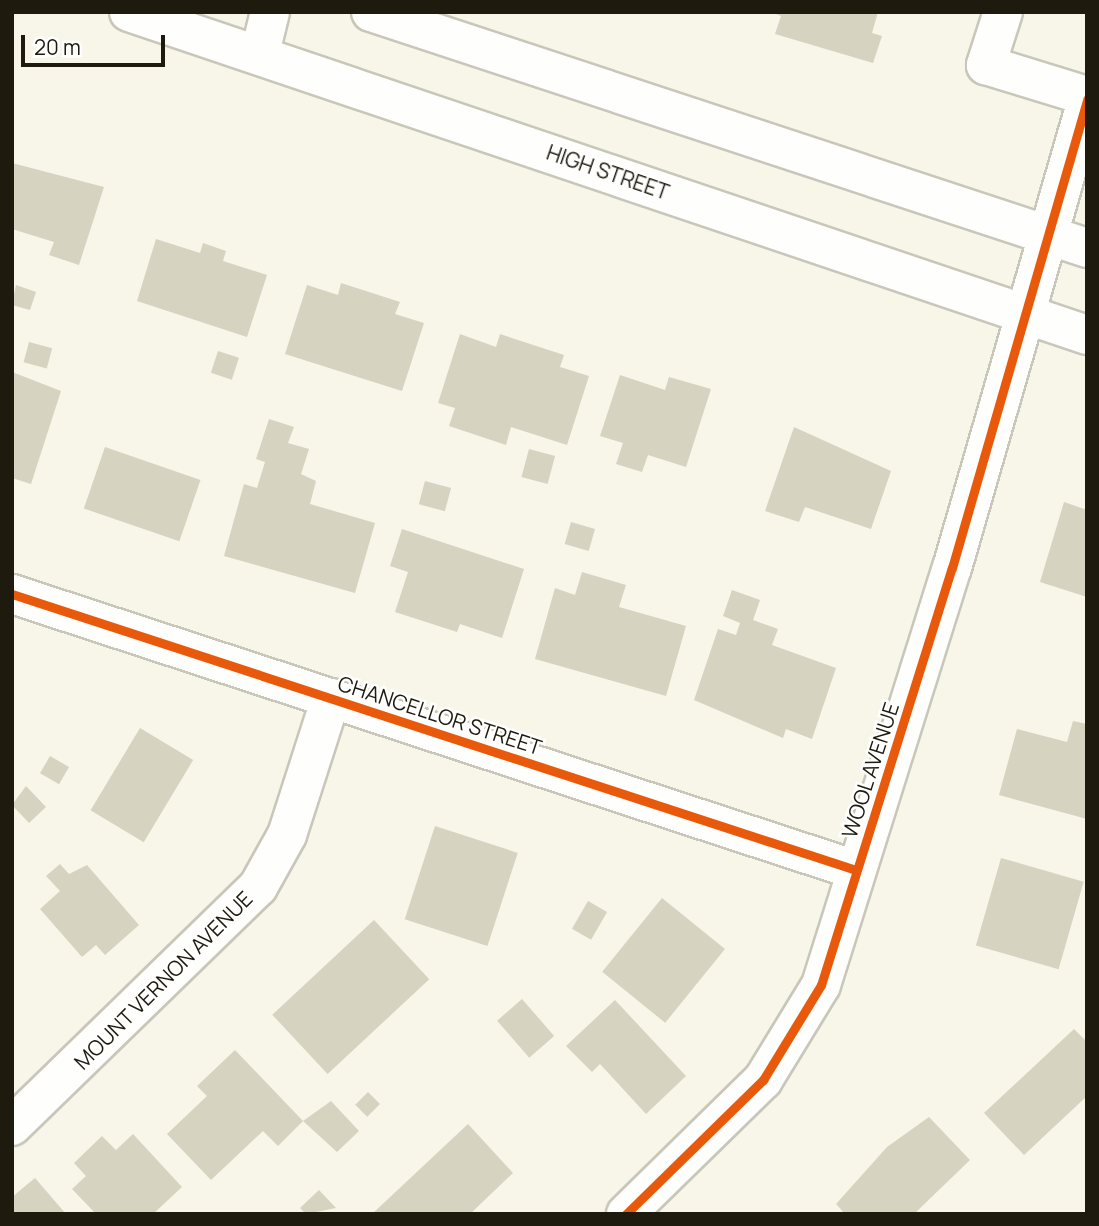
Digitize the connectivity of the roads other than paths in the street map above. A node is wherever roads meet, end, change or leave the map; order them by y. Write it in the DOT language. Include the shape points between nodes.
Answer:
graph roads {
  1 [pos="129,12"];
  2 [pos="270,12"];
  3 [pos="371,12"];
  4 [pos="1003,12"];
  5 [pos="260,53"];
  6 [pos="1087,98"];
  7 [pos="1047,235"];
  8 [pos="1087,248"];
  9 [pos="1024,314"];
  10 [pos="1087,335"];
  11 [pos="12,594"];
  12 [pos="331,698"];
  13 [pos="856,870"];
  14 [pos="12,1126"];
  15 [pos="626,1214"];
  1 -- 5 [label="street, HIGH STREET"];
  2 -- 5 [label="street"];
  3 -- 7 [label="street"];
  4 -- 6 [label="street" via="986,65"];
  5 -- 9 [label="street, HIGH STREET"];
  6 -- 7 [label="street"];
  7 -- 8 [label="street"];
  7 -- 9 [label="street"];
  9 -- 10 [label="street, HIGH STREET"];
  9 -- 13 [label="street, WOOL AVENUE"];
  11 -- 12 [label="street, CHANCELLOR STREET"];
  12 -- 13 [label="street, CHANCELLOR STREET"];
  12 -- 14 [label="street, MOUNT VERNON AVENUE" via="286,835 258,887"];
  13 -- 15 [label="street, WOOL AVENUE" via="821,985 793,1040 763,1080"];
}
